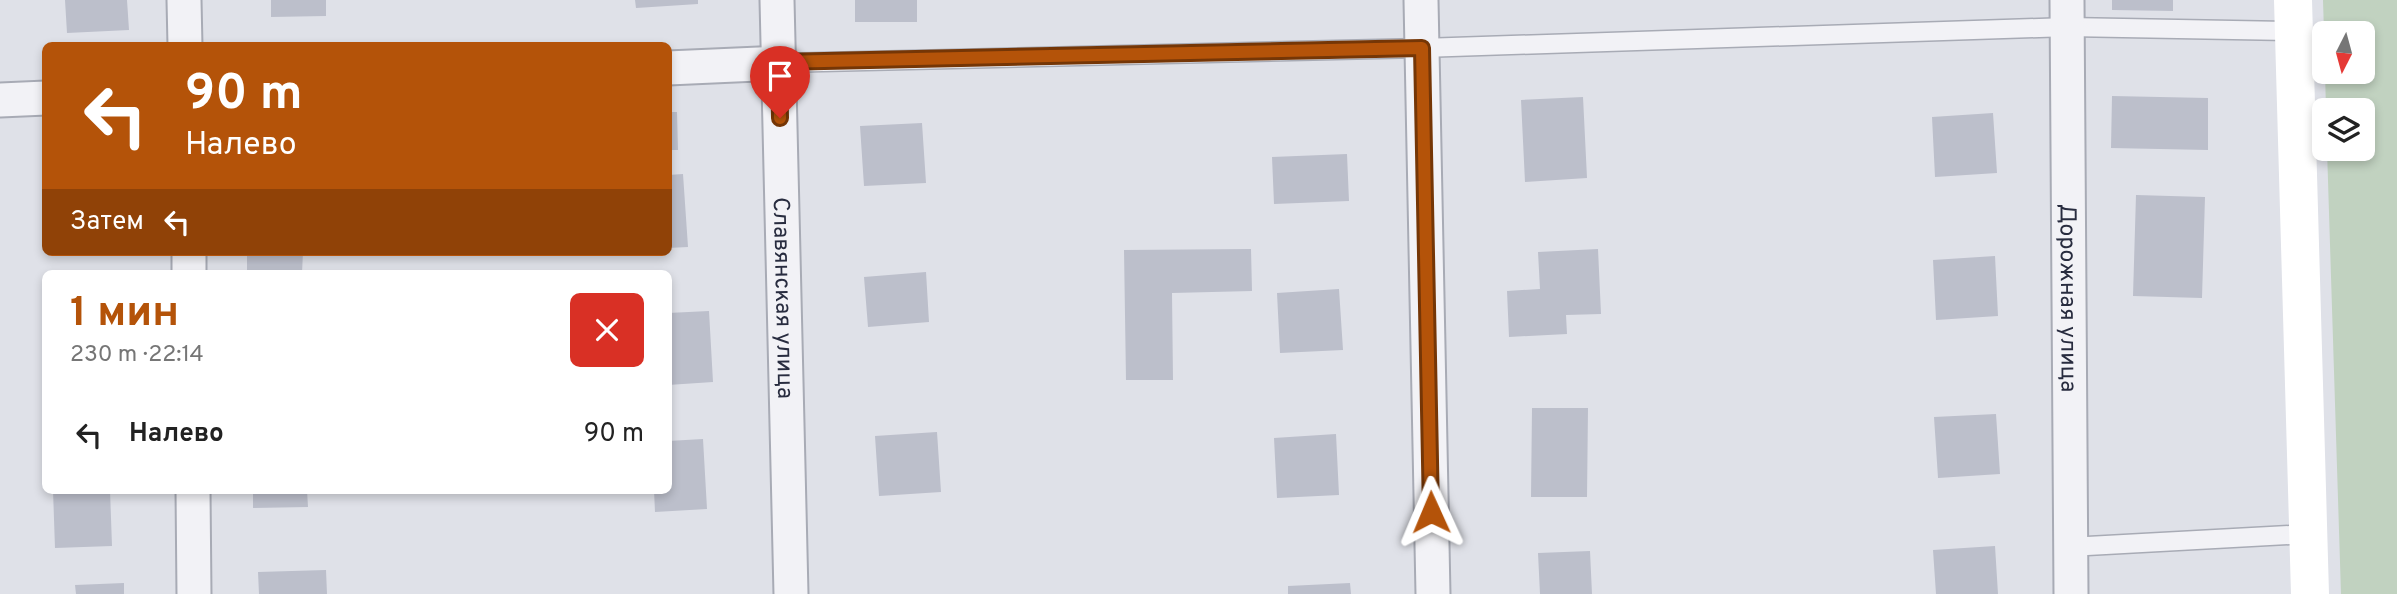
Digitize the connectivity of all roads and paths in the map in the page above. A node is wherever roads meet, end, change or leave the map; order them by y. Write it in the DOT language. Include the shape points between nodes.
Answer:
graph roads {
  1 [pos="184,0"];
  2 [pos="777,0"];
  3 [pos="1421,0"];
  4 [pos="2068,13"];
  5 [pos="2293,16"];
  6 [pos="185,42"];
  7 [pos="1422,48"];
  8 [pos="779,62"];
  9 [pos="672,68"];
  10 [pos="42,98"];
  11 [pos="0,100"];
  12 [pos="193,494"];
  13 [pos="2308,534"];
  14 [pos="2069,547"];
  15 [pos="194,594"];
  16 [pos="791,594"];
  17 [pos="1433,594"];
  18 [pos="2071,594"];
  19 [pos="2310,594"];
  1 -- 6 [label="street"];
  2 -- 8 [label="street, Славянская улица"];
  3 -- 7 [label="street"];
  4 -- 5 [label="lane"];
  4 -- 7 [label="lane"];
  4 -- 14 [label="street, Дорожная улица"];
  5 -- 13 [label="street"];
  7 -- 8 [label="lane"];
  7 -- 17 [label="street"];
  8 -- 9 [label="street"];
  8 -- 16 [label="street, Славянская улица"];
  10 -- 11 [label="street"];
  12 -- 15 [label="street"];
  13 -- 14 [label="lane"];
  13 -- 19 [label="street"];
  14 -- 18 [label="street, Дорожная улица"];
}
